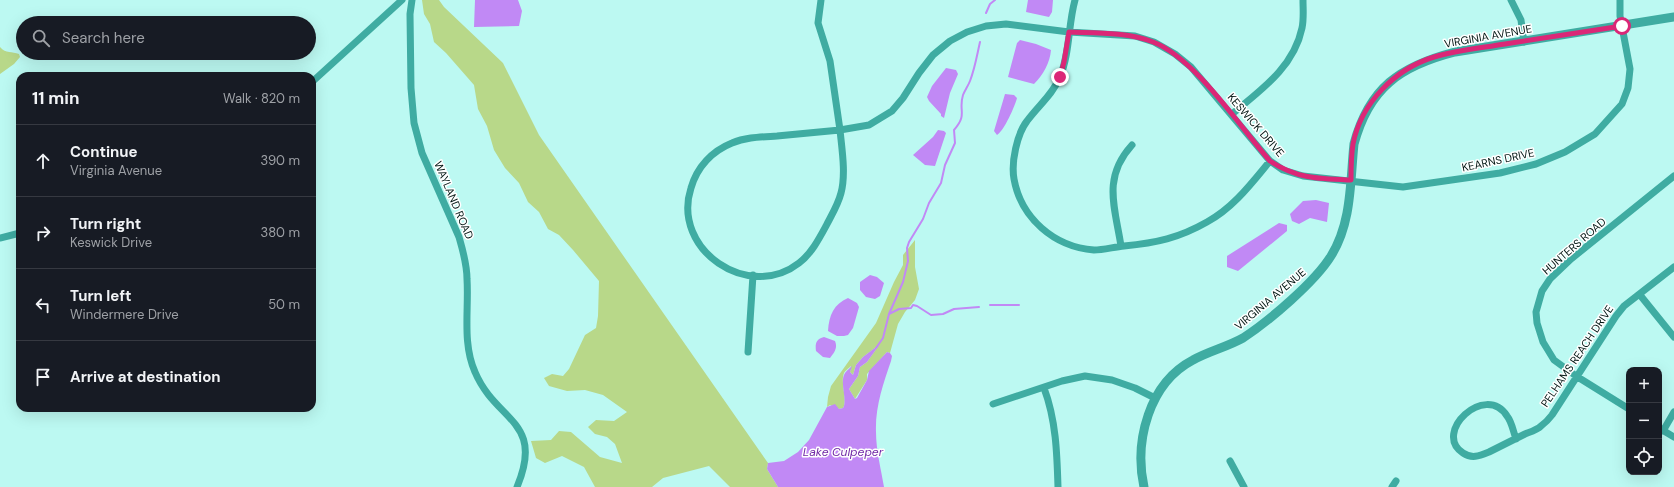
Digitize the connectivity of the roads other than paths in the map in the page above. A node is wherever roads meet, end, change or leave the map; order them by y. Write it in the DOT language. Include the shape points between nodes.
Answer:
graph roads {
  1 [pos="402,0"];
  2 [pos="412,0"];
  3 [pos="821,0"];
  4 [pos="1075,0"];
  5 [pos="1303,0"];
  6 [pos="1511,0"];
  7 [pos="1620,0"];
  8 [pos="1674,17"];
  9 [pos="1622,26"];
  10 [pos="1069,32"];
  11 [pos="1524,42"];
  12 [pos="316,78"];
  13 [pos="1232,114"];
  14 [pos="840,130"];
  15 [pos="1132,145"];
  16 [pos="1270,161"];
  17 [pos="1674,176"];
  18 [pos="1351,180"];
  19 [pos="16,234"];
  20 [pos="0,238"];
  21 [pos="1121,246"];
  22 [pos="1674,267"];
  23 [pos="753,275"];
  24 [pos="1640,295"];
  25 [pos="1674,336"];
  26 [pos="748,352"];
  27 [pos="1576,376"];
  28 [pos="1044,388"];
  29 [pos="1155,398"];
  30 [pos="993,404"];
  31 [pos="1626,407"];
  32 [pos="1674,412"];
  33 [pos="1662,428"];
  34 [pos="1662,430"];
  35 [pos="1674,438"];
  36 [pos="1516,439"];
  37 [pos="1230,461"];
  38 [pos="517,487"];
  39 [pos="1058,487"];
  40 [pos="1144,487"];
  41 [pos="1244,487"];
  1 -- 12 [label="street"];
  2 -- 38 [label="street, WAYLAND ROAD" via="411,88 416,135 463,251 467,279 468,350 472,365 485,391 517,426 525,441 526,457"];
  3 -- 14 [label="street, KESWICK DRIVE" via="818,23 832,72"];
  4 -- 10 [label="street"];
  5 -- 13 [label="street" via="1298,44 1287,63 1272,80"];
  6 -- 11 [label="street" via="1521,20"];
  7 -- 9 [label="street, KEARNS DRIVE"];
  8 -- 9 [label="street, VIRGINIA AVENUE"];
  9 -- 11 [label="street, VIRGINIA AVENUE"];
  9 -- 18 [label="street, KEARNS DRIVE" via="1630,69 1628,88 1622,104 1595,134 1565,152 1536,164 1500,173 1404,187"];
  10 -- 13 [label="street, KESWICK DRIVE" via="1134,36 1154,42 1191,67"];
  10 -- 14 [label="street, KESWICK DRIVE" via="1006,24 986,26 968,32 950,41 933,55 892,111 869,125"];
  10 -- 21 [label="street" via="1060,77 1053,90 1026,122 1018,139 1014,178 1021,202 1030,216 1060,241 1095,250"];
  11 -- 18 [label="street, VIRGINIA AVENUE" via="1435,57 1393,79 1375,97 1357,132"];
  13 -- 16 [label="street, KESWICK DRIVE"];
  14 -- 23 [label="street, KESWICK DRIVE" via="843,164 841,193 819,239 799,264 775,274"];
  14 -- 23 [label="street, KESWICK DRIVE" via="742,139 718,150 697,172 689,193 688,206 689,219 696,239 701,248 717,263 738,274"];
  15 -- 21 [label="street" via="1120,160 1112,180"];
  16 -- 18 [label="street, KESWICK DRIVE" via="1283,170 1303,176"];
  16 -- 21 [label="street" via="1232,204 1208,222 1153,244"];
  17 -- 27 [label="street, HUNTERS ROAD" via="1550,279 1542,291 1536,312 1543,342 1554,360"];
  18 -- 29 [label="street, VIRGINIA AVENUE" via="1347,220 1332,254 1320,272 1290,301 1243,338 1183,366 1167,381"];
  19 -- 20 [label="street"];
  22 -- 24 [label="street, PELHAMS REACH DRIVE"];
  23 -- 26 [label="street"];
  24 -- 25 [label="street"];
  24 -- 27 [label="street, PELHAMS REACH DRIVE" via="1624,306 1616,316"];
  27 -- 31 [label="street, HUNTERS ROAD"];
  27 -- 36 [label="street, PELHAMS REACH DRIVE" via="1552,415 1542,426"];
  28 -- 29 [label="street" via="1085,376 1112,380"];
  28 -- 30 [label="street"];
  28 -- 39 [label="street" via="1055,428"];
  29 -- 40 [label="street, VIRGINIA AVENUE" via="1148,413 1143,438 1141,470"];
  32 -- 33 [label="street"];
  34 -- 35 [label="street"];
  36 -- 36 [label="street, PELHAMS REACH DRIVE" via="1478,457 1472,457 1457,448 1453,431 1466,414 1475,407 1487,404 1502,409 1507,415"];
  37 -- 41 [label="street"];
}
